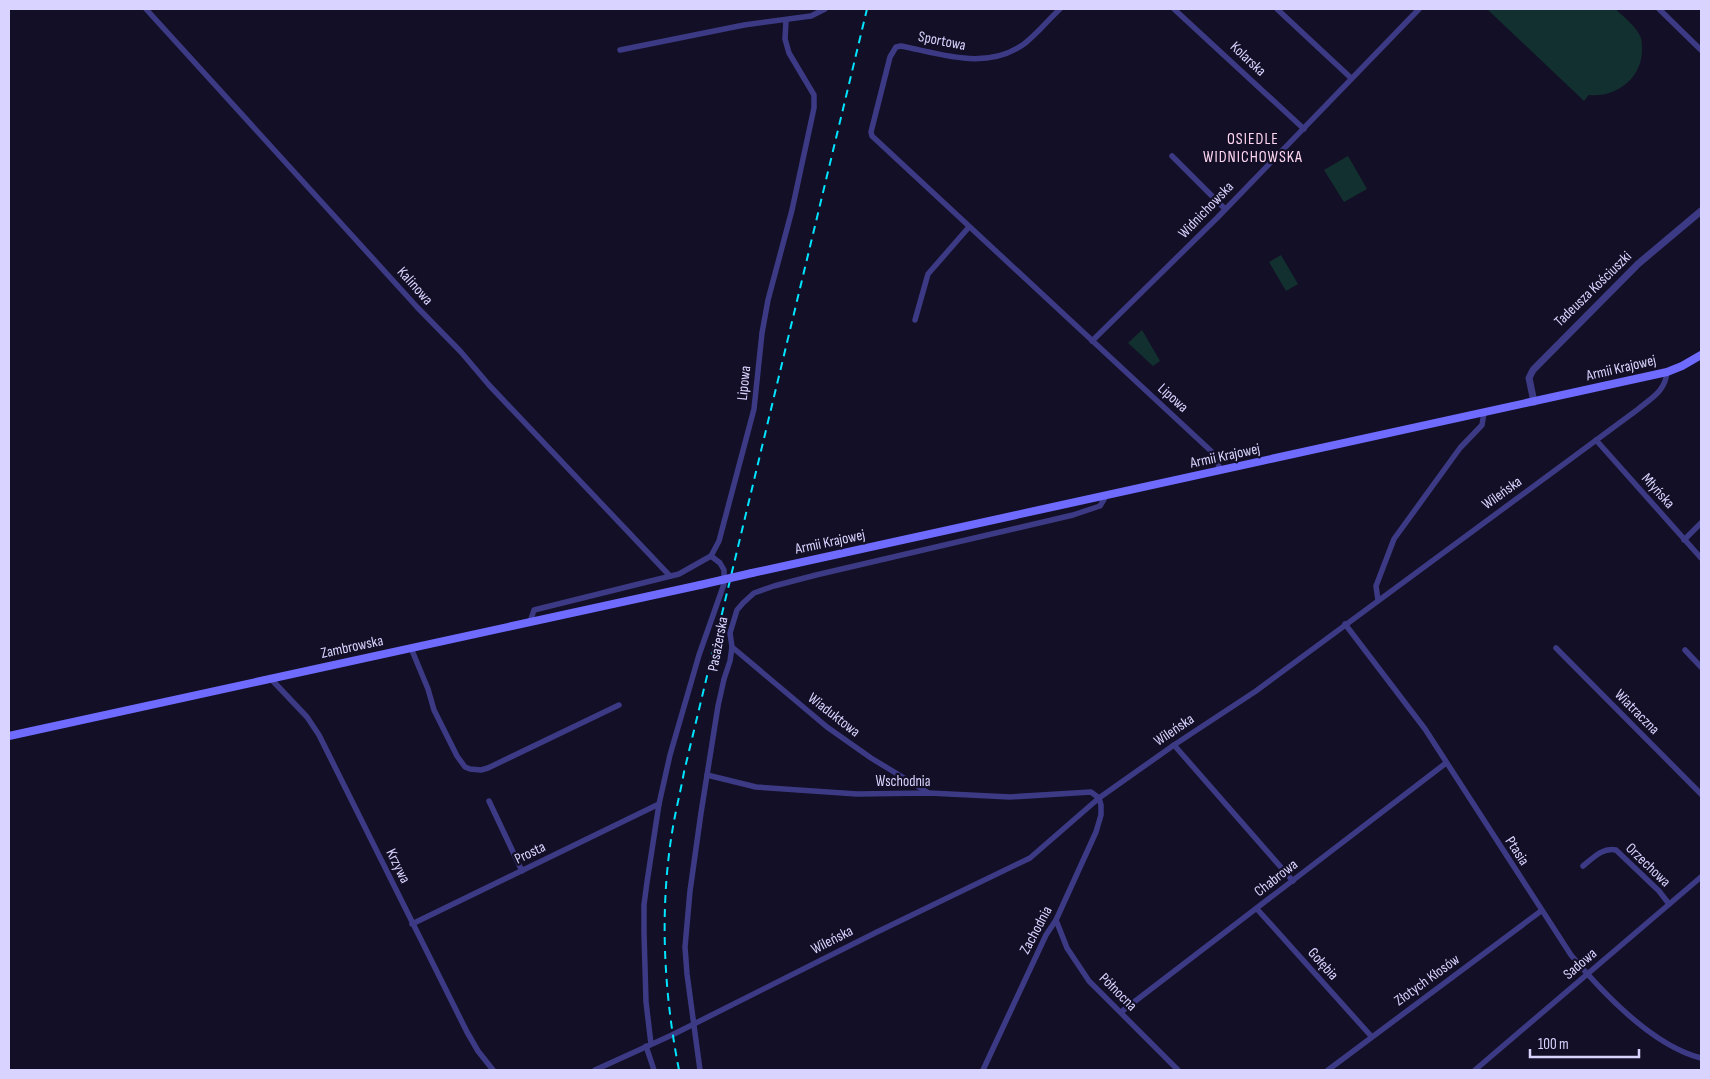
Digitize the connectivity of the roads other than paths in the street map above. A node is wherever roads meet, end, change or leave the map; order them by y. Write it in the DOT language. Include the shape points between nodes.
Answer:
graph roads {
  1 [pos="146,9"];
  2 [pos="825,9"];
  3 [pos="1060,9"];
  4 [pos="1174,9"];
  5 [pos="1277,9"];
  6 [pos="1419,9"];
  7 [pos="1659,9"];
  8 [pos="786,20"];
  9 [pos="620,50"];
  10 [pos="1701,50"];
  11 [pos="1351,78"];
  12 [pos="1304,128"];
  13 [pos="872,136"];
  14 [pos="1172,156"];
  15 [pos="1225,209"];
  16 [pos="1701,211"];
  17 [pos="969,227"];
  18 [pos="915,320"];
  19 [pos="1092,341"];
  20 [pos="1701,355"];
  21 [pos="1667,372"];
  22 [pos="1534,402"];
  23 [pos="1484,413"];
  24 [pos="1596,440"];
  25 [pos="1220,470"];
  26 [pos="1106,496"];
  27 [pos="1701,523"];
  28 [pos="1684,540"];
  29 [pos="710,556"];
  30 [pos="1701,558"];
  31 [pos="670,576"];
  32 [pos="700,585"];
  33 [pos="1378,600"];
  34 [pos="530,622"];
  35 [pos="1345,624"];
  36 [pos="732,647"];
  37 [pos="411,648"];
  38 [pos="1556,648"];
  39 [pos="1685,650"];
  40 [pos="1701,667"];
  41 [pos="271,679"];
  42 [pos="619,705"];
  43 [pos="9,736"];
  44 [pos="1174,745"];
  45 [pos="1446,764"];
  46 [pos="707,775"];
  47 [pos="929,793"];
  48 [pos="1701,794"];
  49 [pos="1099,798"];
  50 [pos="488,801"];
  51 [pos="659,804"];
  52 [pos="1583,866"];
  53 [pos="522,871"];
  54 [pos="1701,877"];
  55 [pos="1293,880"];
  56 [pos="1669,904"];
  57 [pos="1257,909"];
  58 [pos="1541,912"];
  59 [pos="1056,920"];
  60 [pos="412,924"];
  61 [pos="1587,974"];
  62 [pos="1121,1012"];
  63 [pos="694,1024"];
  64 [pos="1371,1036"];
  65 [pos="648,1045"];
  66 [pos="1701,1058"];
  67 [pos="493,1070"];
  68 [pos="595,1070"];
  69 [pos="654,1070"];
  70 [pos="700,1070"];
  71 [pos="983,1070"];
  72 [pos="1178,1070"];
  73 [pos="1328,1070"];
  74 [pos="1475,1070"];
  1 -- 31 [label="street, Kalinowa" via="489,385"];
  2 -- 8 [label="street" via="811,16"];
  3 -- 13 [label="street, Sportowa" via="1024,44 998,57 965,59 896,47 890,57"];
  4 -- 12 [label="street, Kolarska"];
  5 -- 11 [label="street"];
  6 -- 11 [label="street, Widnichowska"];
  7 -- 10 [label="street"];
  8 -- 9 [label="street" via="744,25"];
  8 -- 29 [label="street, Lipowa" via="789,53 814,95 814,108 768,300 754,410 719,541"];
  11 -- 12 [label="street, Widnichowska"];
  12 -- 15 [label="street, Widnichowska"];
  13 -- 17 [label="street, Lipowa"];
  14 -- 15 [label="street"];
  15 -- 19 [label="street, Widnichowska"];
  16 -- 22 [label="street, Tadeusza Kościuszki" via="1638,264 1532,370"];
  17 -- 18 [label="street" via="928,274"];
  17 -- 19 [label="street, Lipowa"];
  19 -- 25 [label="street, Lipowa" via="1211,451"];
  20 -- 21 [label="main road, Armii Krajowej"];
  21 -- 22 [label="main road, Armii Krajowej"];
  21 -- 24 [label="street, Wileńska" via="1660,392"];
  22 -- 23 [label="main road, Armii Krajowej"];
  23 -- 25 [label="main road, Armii Krajowej"];
  23 -- 33 [label="street" via="1482,425 1460,448 1394,539 1376,586"];
  24 -- 28 [label="street, Młyńska"];
  24 -- 33 [label="street, Wileńska"];
  25 -- 26 [label="main road, Armii Krajowej"];
  26 -- 32 [label="main road, Armii Krajowej, bridge"];
  26 -- 36 [label="street, Pasażerska" via="1100,506 1073,515 816,575 754,593 737,610 730,633"];
  27 -- 28 [label="street"];
  28 -- 30 [label="street, Młyńska"];
  29 -- 31 [label="street" via="688,570"];
  29 -- 51 [label="street" via="724,570 724,584 699,655"];
  31 -- 34 [label="street" via="534,610"];
  32 -- 34 [label="main road, Zambrowska"];
  33 -- 35 [label="street, Wileńska"];
  34 -- 37 [label="main road, Zambrowska"];
  35 -- 44 [label="street, Wileńska"];
  35 -- 45 [label="street, Ptasia" via="1425,729"];
  36 -- 46 [label="street, Pasażerska"];
  36 -- 47 [label="street, Wiaduktowa" via="827,727"];
  37 -- 41 [label="main road, Zambrowska"];
  37 -- 42 [label="street" via="434,710 457,756 465,767 475,770 488,768"];
  38 -- 48 [label="street, Wiatraczna"];
  39 -- 40 [label="street"];
  41 -- 43 [label="main road, Zambrowska"];
  41 -- 60 [label="street, Krzywa" via="319,735"];
  44 -- 49 [label="street, Wileńska"];
  44 -- 55 [label="street"];
  45 -- 55 [label="street, Chabrowa"];
  45 -- 58 [label="street, Ptasia"];
  46 -- 47 [label="street, Wschodnia" via="756,787 857,794"];
  46 -- 63 [label="street, Pasażerska" via="690,891 686,946 686,974"];
  47 -- 49 [label="street, Wschodnia" via="1010,797 1091,792"];
  49 -- 59 [label="street, Zachodnia" via="1101,815 1096,832"];
  49 -- 63 [label="street, Wileńska" via="1030,858"];
  50 -- 53 [label="street"];
  51 -- 53 [label="street, Prosta"];
  51 -- 65 [label="street" via="644,904"];
  52 -- 56 [label="street, Orzechowa" via="1609,848 1616,850"];
  53 -- 60 [label="street, Prosta"];
  54 -- 56 [label="street, Sadowa"];
  55 -- 57 [label="street, Chabrowa"];
  56 -- 61 [label="street, Sadowa"];
  57 -- 62 [label="street, Chabrowa"];
  57 -- 64 [label="street, Gołębia"];
  58 -- 61 [label="street, Ptasia"];
  58 -- 64 [label="street, Złotych Kłosów"];
  59 -- 62 [label="street, Północna" via="1067,948 1088,981"];
  59 -- 71 [label="street, Zachodnia"];
  60 -- 67 [label="street, Krzywa" via="478,1052"];
  61 -- 66 [label="street, Ptasia" via="1664,1043"];
  61 -- 74 [label="street, Sadowa"];
  62 -- 72 [label="street, Północna"];
  63 -- 65 [label="street, Wileńska"];
  63 -- 70 [label="street, Pasażerska"];
  64 -- 73 [label="street, Złotych Kłosów"];
  65 -- 68 [label="street"];
  65 -- 69 [label="street"];
}
